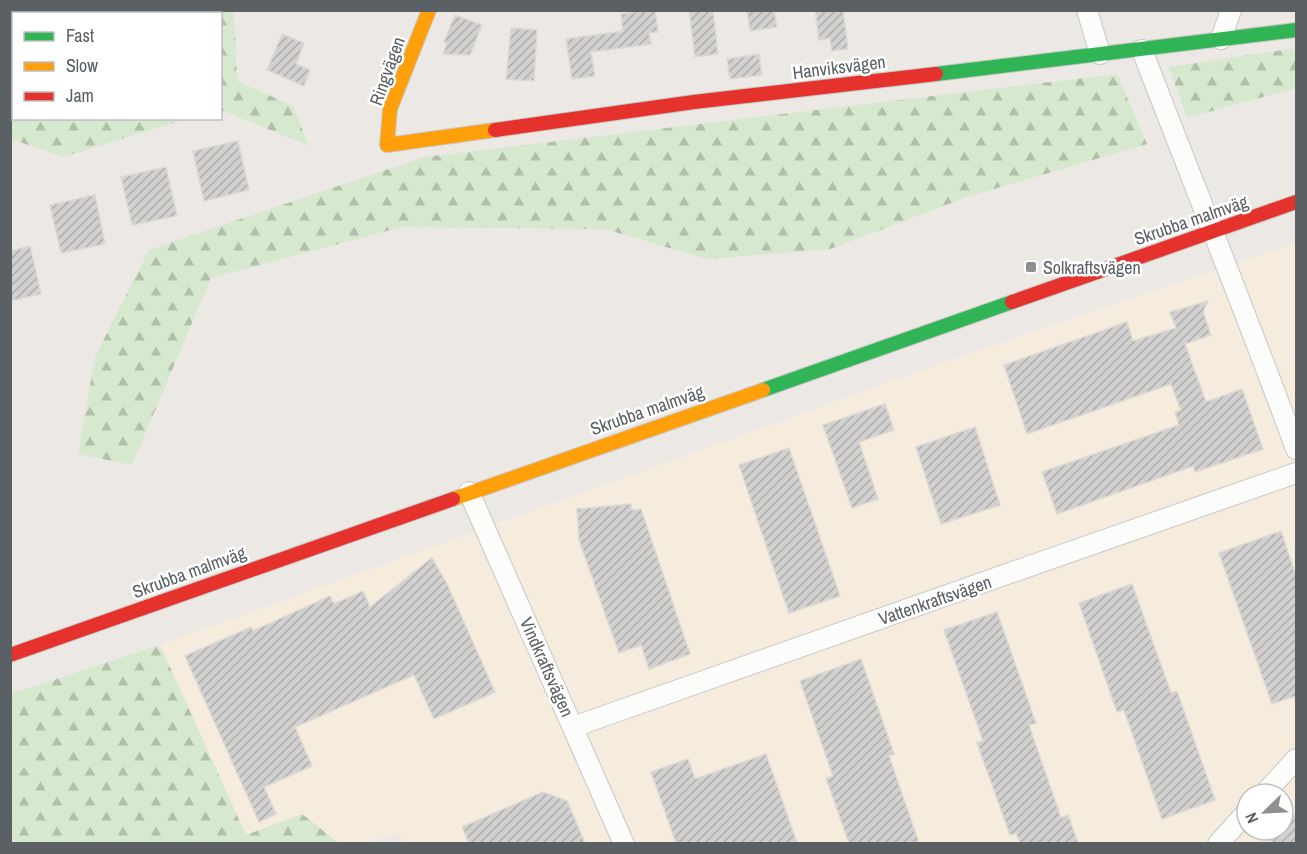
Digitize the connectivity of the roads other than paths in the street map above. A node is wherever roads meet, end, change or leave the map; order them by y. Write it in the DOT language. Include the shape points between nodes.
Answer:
graph roads {
  1 [pos="429,10"];
  2 [pos="1088,10"];
  3 [pos="1231,10"];
  4 [pos="1296,30"];
  5 [pos="1221,39"];
  6 [pos="1142,50"];
  7 [pos="1100,54"];
  8 [pos="387,145"];
  9 [pos="1296,202"];
  10 [pos="1212,231"];
  11 [pos="1296,449"];
  12 [pos="1296,473"];
  13 [pos="470,492"];
  14 [pos="10,655"];
  15 [pos="573,727"];
  16 [pos="1296,759"];
  17 [pos="1275,782"];
  18 [pos="1235,825"];
  19 [pos="624,843"];
  20 [pos="1218,843"];
  1 -- 8 [label="street, Ringvägen" via="390,109"];
  2 -- 7 [label="street"];
  3 -- 5 [label="street"];
  4 -- 5 [label="street, Hanviksvägen"];
  5 -- 6 [label="street, Hanviksvägen"];
  6 -- 7 [label="street, Hanviksvägen"];
  6 -- 10 [label="street"];
  7 -- 8 [label="street, Hanviksvägen" via="682,104"];
  9 -- 10 [label="street, Skrubba malmväg"];
  10 -- 11 [label="street"];
  10 -- 13 [label="street, Skrubba malmväg"];
  12 -- 15 [label="street, Vattenkraftsvägen"];
  13 -- 14 [label="street, Skrubba malmväg"];
  13 -- 15 [label="street, Vindkraftsvägen"];
  15 -- 19 [label="street, Vindkraftsvägen"];
  16 -- 17 [label="street"];
  18 -- 20 [label="street"];
}
